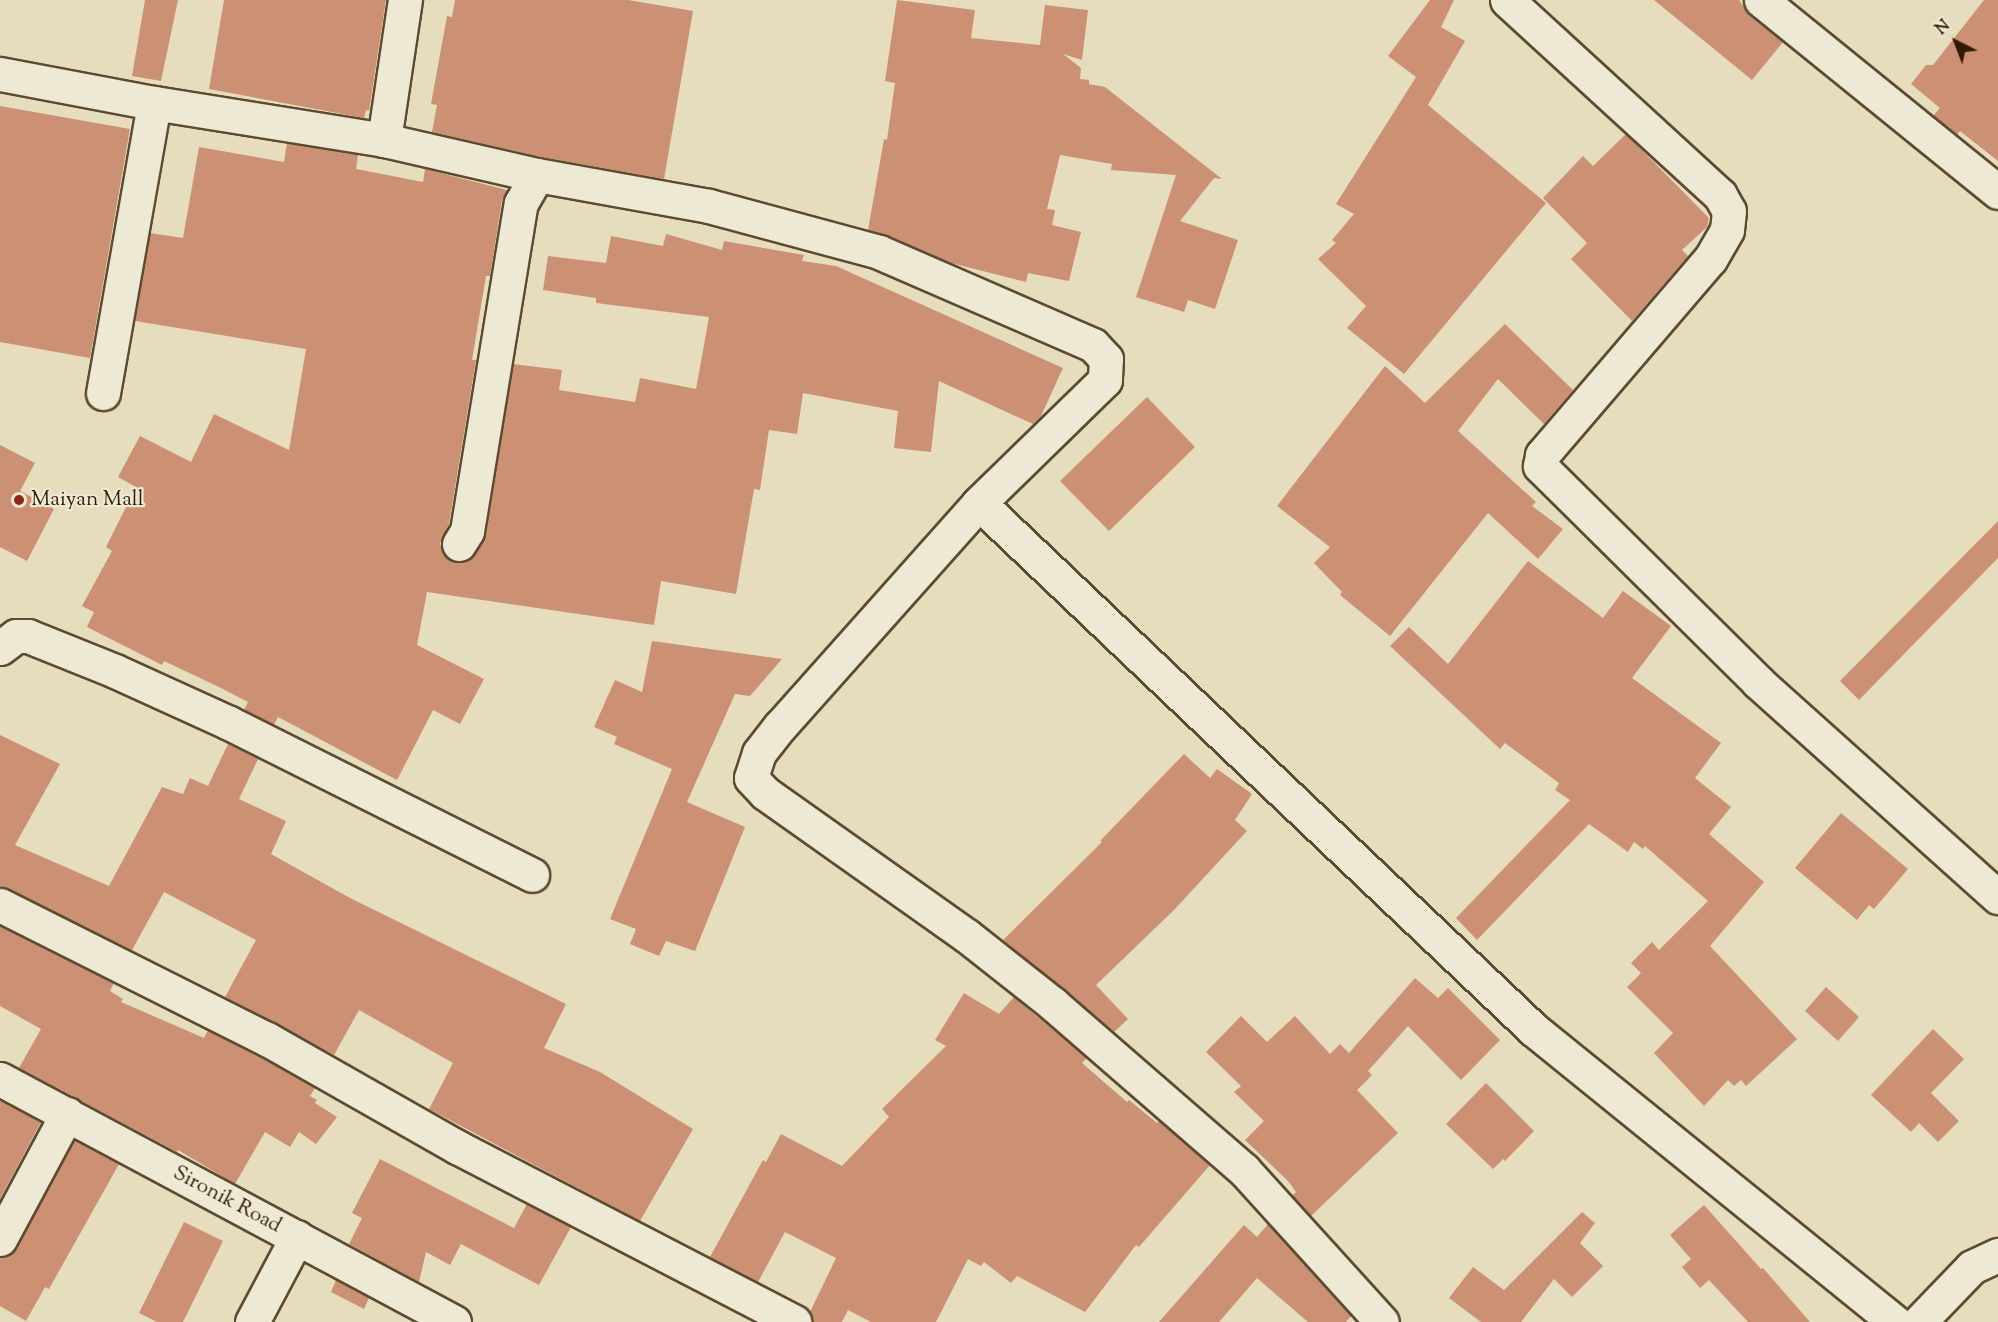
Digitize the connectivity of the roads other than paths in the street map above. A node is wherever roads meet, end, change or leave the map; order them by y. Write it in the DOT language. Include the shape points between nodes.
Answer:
graph roads {
  1 [pos="405,0"];
  2 [pos="1507,0"];
  3 [pos="1761,0"];
  4 [pos="0,74"];
  5 [pos="154,103"];
  6 [pos="384,140"];
  7 [pos="537,175"];
  8 [pos="1998,192"];
  9 [pos="103,393"];
  10 [pos="979,503"];
  11 [pos="459,544"];
  12 [pos="0,648"];
  13 [pos="532,875"];
  14 [pos="1998,897"];
  15 [pos="0,905"];
  16 [pos="0,1079"];
  17 [pos="67,1114"];
  18 [pos="297,1237"];
  19 [pos="0,1239"];
  20 [pos="1998,1255"];
  21 [pos="252,1322"];
  22 [pos="454,1322"];
  23 [pos="794,1322"];
  24 [pos="1382,1322"];
  25 [pos="1895,1322"];
  26 [pos="1919,1322"];
  1 -- 6 [label="street"];
  2 -- 14 [label="street" via="1703,179 1729,211 1727,230 1710,259 1542,455 1540,466 1758,682"];
  3 -- 8 [label="street"];
  4 -- 5 [label="street"];
  5 -- 6 [label="street"];
  5 -- 9 [label="street"];
  6 -- 7 [label="street"];
  7 -- 10 [label="street" via="709,206 879,252 1093,345 1106,359 1105,380"];
  7 -- 11 [label="street" via="521,202 466,531"];
  10 -- 24 [label="street" via="780,726 759,753 751,778 765,793 967,936 1053,1004 1244,1170"];
  10 -- 25 [label="street" via="1533,1029"];
  12 -- 13 [label="street" via="16,636 28,636 115,671 229,723"];
  15 -- 23 [label="street" via="267,1039 457,1147"];
  16 -- 17 [label="street, Sironik Road"];
  17 -- 18 [label="street, Sironik Road"];
  17 -- 19 [label="street"];
  18 -- 21 [label="street"];
  18 -- 22 [label="street, Sironik Road"];
  20 -- 26 [label="street" via="1972,1267"];
}
